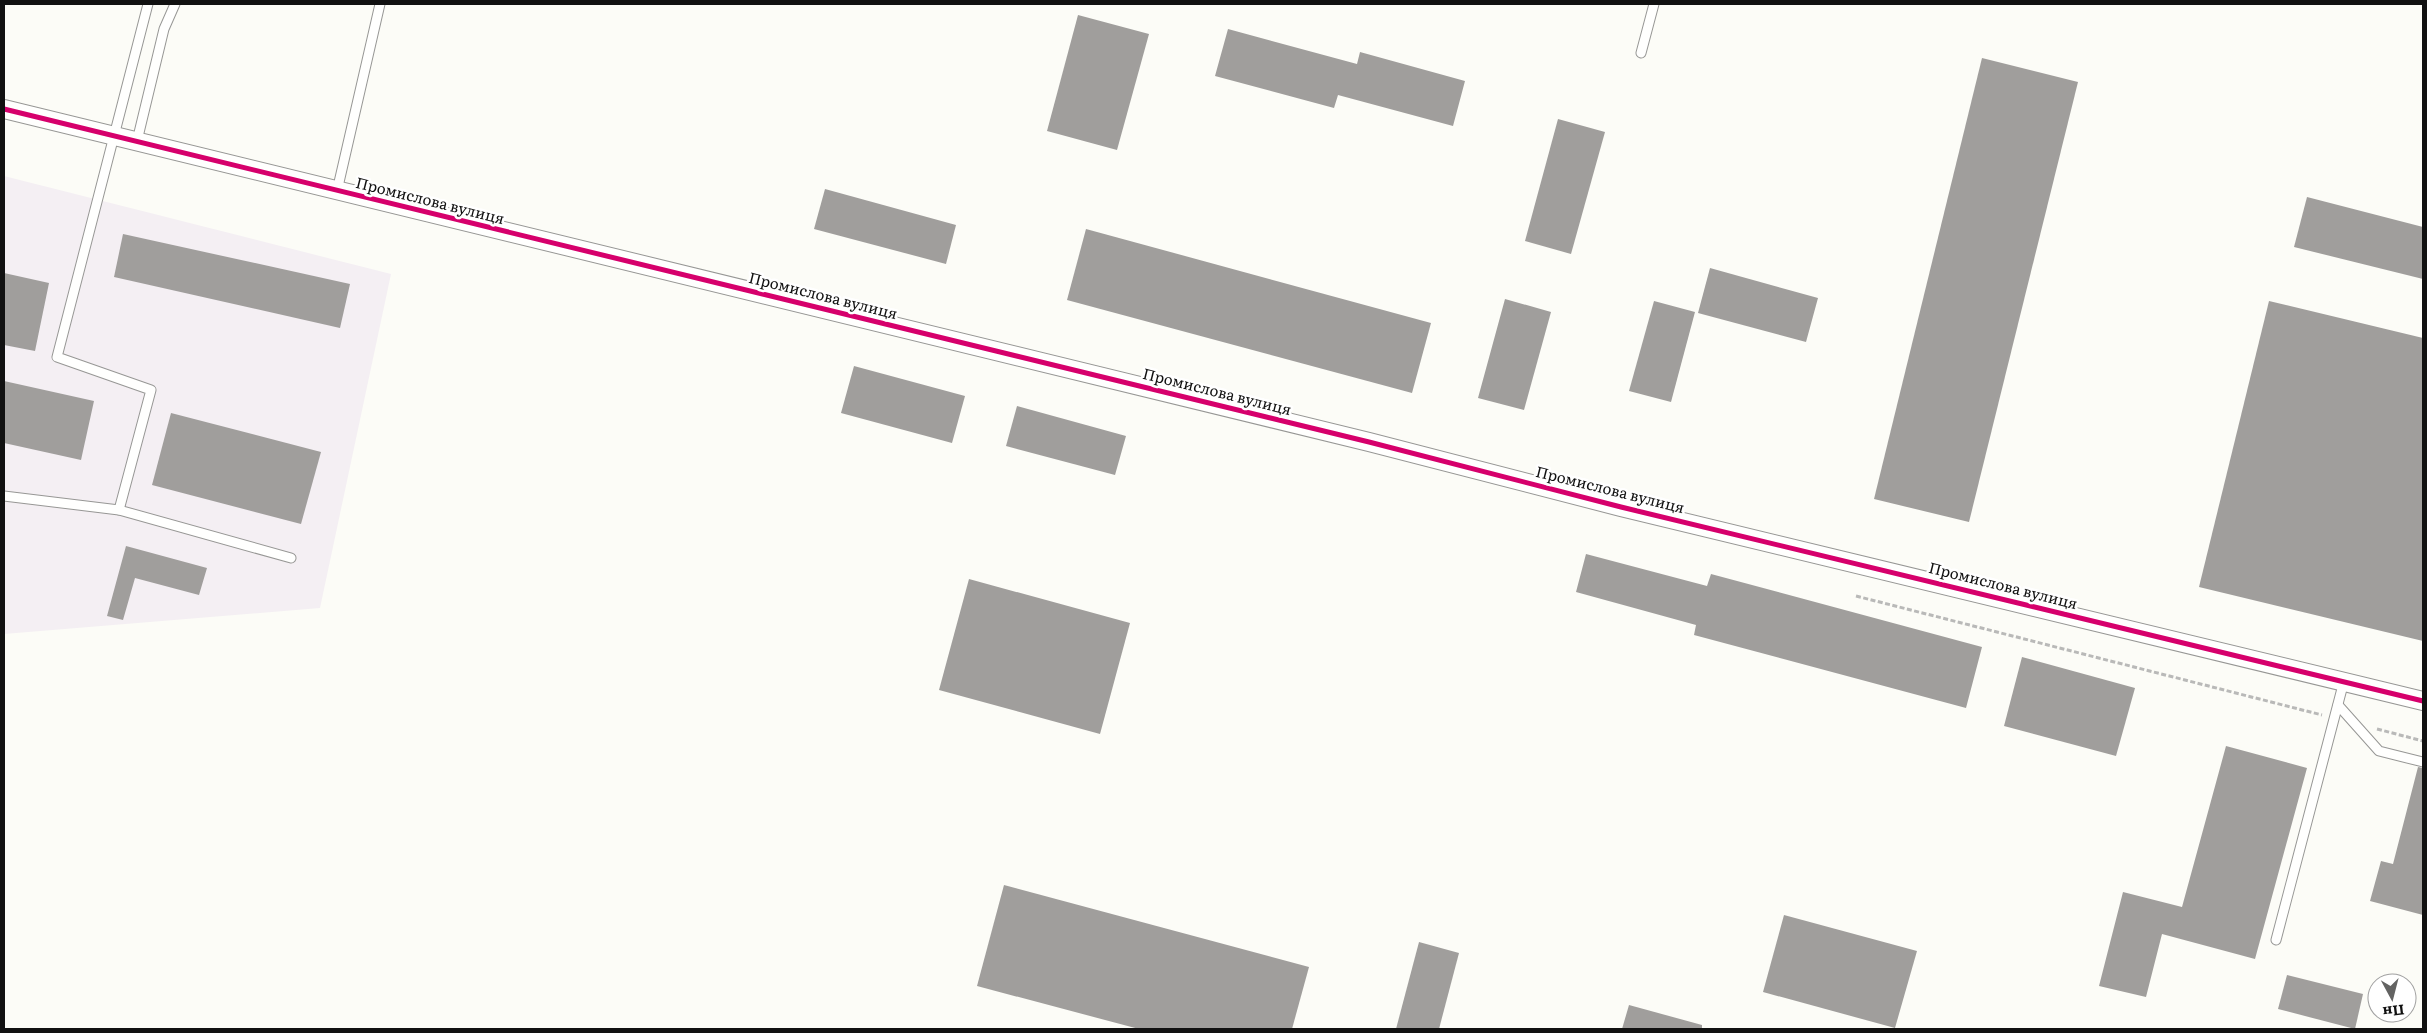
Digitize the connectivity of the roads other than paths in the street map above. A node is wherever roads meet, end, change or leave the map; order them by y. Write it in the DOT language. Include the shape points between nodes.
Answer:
graph roads {
  1 [pos="148,4"];
  2 [pos="175,4"];
  3 [pos="380,4"];
  4 [pos="1654,4"];
  5 [pos="1642,53"];
  6 [pos="4,109"];
  7 [pos="113,136"];
  8 [pos="137,142"];
  9 [pos="337,191"];
  10 [pos="4,496"];
  11 [pos="119,510"];
  12 [pos="291,558"];
  13 [pos="2344,681"];
  14 [pos="2423,701"];
  15 [pos="2338,705"];
  16 [pos="2423,762"];
  17 [pos="2276,940"];
  1 -- 7 [label="lane"];
  2 -- 8 [label="lane" via="164,29"];
  3 -- 9 [label="lane"];
  4 -- 5 [label="lane"];
  6 -- 7 [label="street, Промислова вулиця"];
  7 -- 8 [label="street, Промислова вулиця"];
  7 -- 11 [label="lane" via="57,357 151,390"];
  8 -- 9 [label="street, Промислова вулиця"];
  9 -- 13 [label="street, Промислова вулиця"];
  10 -- 11 [label="lane"];
  11 -- 12 [label="lane"];
  13 -- 14 [label="street, Промислова вулиця"];
  13 -- 15 [label="lane"];
  15 -- 16 [label="lane" via="2378,751"];
  15 -- 17 [label="lane"];
}
